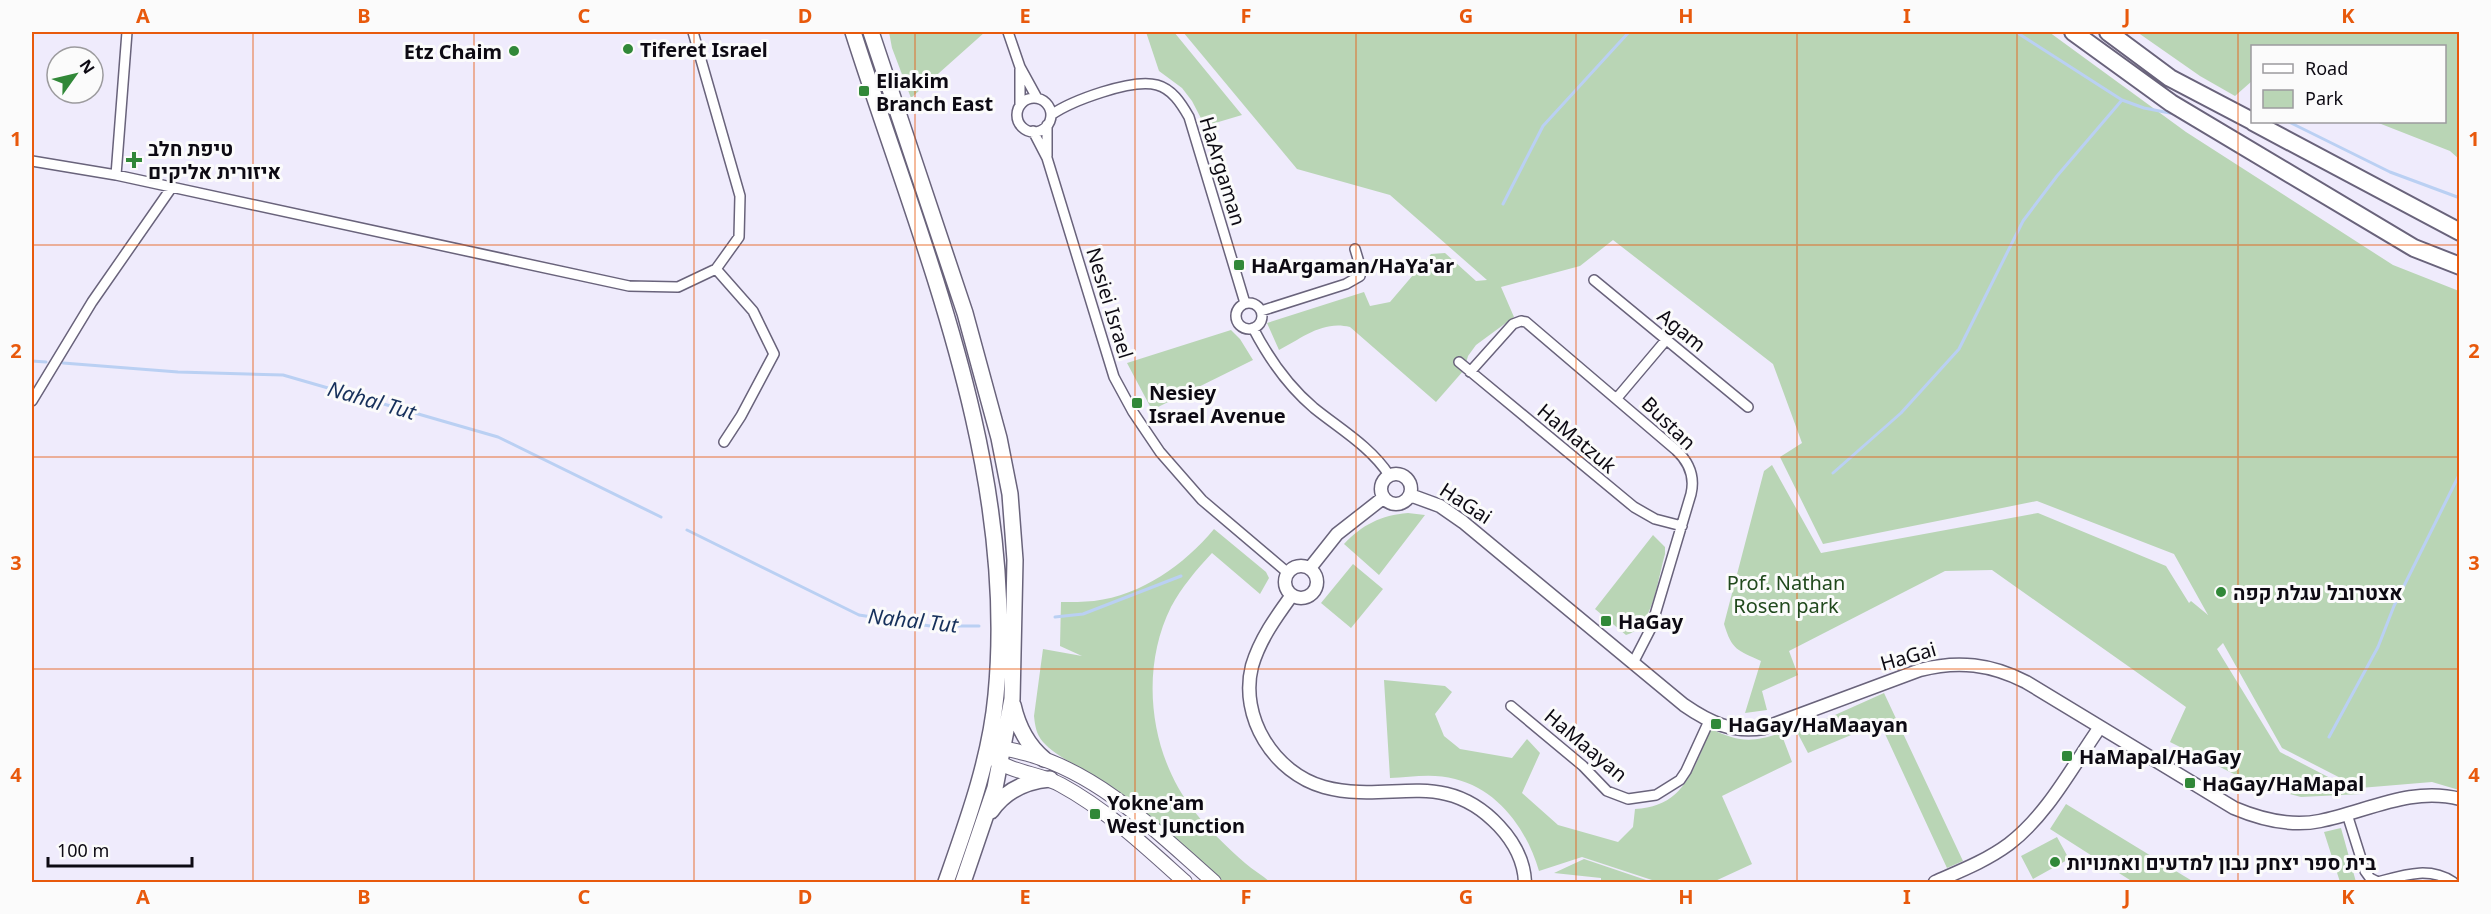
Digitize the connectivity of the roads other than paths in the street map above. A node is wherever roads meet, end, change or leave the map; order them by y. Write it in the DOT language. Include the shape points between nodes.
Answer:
graph roads {
  1 [pos="127,32"];
  2 [pos="693,32"];
  3 [pos="845,32"];
  4 [pos="871,32"];
  5 [pos="882,32"];
  6 [pos="1008,32"];
  7 [pos="2073,32"];
  8 [pos="2108,32"];
  9 [pos="855,38"];
  10 [pos="878,52"];
  11 [pos="1020,67"];
  12 [pos="1041,100"];
  13 [pos="1020,105"];
  14 [pos="1064,106"];
  15 [pos="1051,115"];
  16 [pos="2251,120"];
  17 [pos="2257,123"];
  18 [pos="1047,125"];
  19 [pos="1033,131"];
  20 [pos="1047,158"];
  21 [pos="32,161"];
  22 [pos="116,175"];
  23 [pos="172,187"];
  24 [pos="2460,232"];
  25 [pos="1355,249"];
  26 [pos="2460,266"];
  27 [pos="716,269"];
  28 [pos="1594,280"];
  29 [pos="1245,303"];
  30 [pos="1261,311"];
  31 [pos="1253,328"];
  32 [pos="1666,340"];
  33 [pos="1459,363"];
  34 [pos="1470,372"];
  35 [pos="1617,398"];
  36 [pos="32,401"];
  37 [pos="1748,407"];
  38 [pos="724,441"];
  39 [pos="1389,475"];
  40 [pos="1410,495"];
  41 [pos="1383,498"];
  42 [pos="1682,526"];
  43 [pos="1310,568"];
  44 [pos="1288,573"];
  45 [pos="1292,595"];
  46 [pos="1634,663"];
  47 [pos="1012,699"];
  48 [pos="1511,706"];
  49 [pos="1709,721"];
  50 [pos="2100,727"];
  51 [pos="1004,747"];
  52 [pos="986,752"];
  53 [pos="1044,759"];
  54 [pos="1000,764"];
  55 [pos="1050,780"];
  56 [pos="2460,799"];
  57 [pos="2347,814"];
  58 [pos="985,821"];
  59 [pos="946,882"];
  60 [pos="963,882"];
  61 [pos="1185,882"];
  62 [pos="1214,882"];
  63 [pos="1525,882"];
  64 [pos="1935,882"];
  65 [pos="2453,882"];
  1 -- 22 [label="street"];
  2 -- 27 [label="street" via="740,196 739,237"];
  3 -- 9 [label="main road"];
  4 -- 10 [label="main road"];
  5 -- 10 [label="main road"];
  6 -- 11 [label="street"];
  7 -- 26 [label="highway" via="2171,103 2414,248"];
  8 -- 16 [label="highway" via="2170,78"];
  9 -- 52 [label="main road" via="954,343 981,453 996,554 998,611 996,696"];
  10 -- 47 [label="main road" via="965,314 999,438 1010,494 1015,560"];
  11 -- 12 [label="street"];
  11 -- 13 [label="street"];
  12 -- 13 [label="street" via="1028,99"];
  12 -- 14 [label="street, HaArgaman"];
  12 -- 15 [label="street"];
  13 -- 19 [label="street" via="1019,122"];
  14 -- 15 [label="street, HaArgaman"];
  14 -- 29 [label="street, HaArgaman" via="1139,84 1157,85 1175,96 1188,117"];
  15 -- 18 [label="street"];
  17 -- 24 [label="highway"];
  18 -- 19 [label="street"];
  18 -- 20 [label="street, Nesiei Israel"];
  19 -- 20 [label="street, Nesiei Israel"];
  20 -- 44 [label="street, Nesiei Israel" via="1114,377 1133,412 1160,452 1202,500"];
  21 -- 22 [label="street"];
  22 -- 23 [label="street"];
  23 -- 27 [label="street" via="629,286 678,287"];
  23 -- 36 [label="street" via="92,302"];
  25 -- 30 [label="street" via="1360,276"];
  27 -- 38 [label="street" via="753,311 774,354"];
  28 -- 32 [label="street, Agam"];
  29 -- 30 [label="street" via="1252,303"];
  29 -- 31 [label="street" via="1238,308 1237,320 1242,326"];
  30 -- 31 [label="street" via="1260,323"];
  31 -- 39 [label="street" via="1267,355 1292,387 1370,452"];
  32 -- 35 [label="street"];
  32 -- 37 [label="street, Agam"];
  33 -- 34 [label="street, HaMatzuk"];
  34 -- 35 [label="street, Bustan" via="1514,324 1523,321"];
  34 -- 42 [label="street, HaMatzuk" via="1634,507 1655,519"];
  35 -- 42 [label="street, Bustan" via="1680,455 1690,469 1692,489"];
  39 -- 40 [label="street" via="1404,477 1411,485"];
  39 -- 41 [label="street" via="1381,485"];
  40 -- 41 [label="street" via="1400,504 1390,504"];
  40 -- 46 [label="street, HaGai" via="1440,506 1463,522"];
  41 -- 43 [label="street" via="1346,525"];
  42 -- 46 [label="street, Bustan" via="1651,628"];
  43 -- 44 [label="street" via="1300,565"];
  43 -- 45 [label="street" via="1317,577 1313,593 1303,598"];
  44 -- 45 [label="street" via="1286,587"];
  45 -- 63 [label="street" via="1264,636 1252,668 1253,717 1262,739 1277,759 1297,775 1352,793 1425,790 1461,798 1489,816 1508,835 1520,859"];
  46 -- 49 [label="street, HaGai"];
  47 -- 51 [label="main road"];
  47 -- 53 [label="main road" via="1021,731"];
  48 -- 49 [label="street, HaMaayan" via="1607,791 1628,799 1656,795 1680,780"];
  49 -- 50 [label="street, HaGai" via="1732,729 1764,728 1907,674 1957,664 1981,665 2015,676"];
  50 -- 57 [label="street, HaGai" via="2252,816 2272,821 2318,822"];
  50 -- 64 [label="street" via="2051,799 2026,828 1987,858"];
  51 -- 52 [label="main road"];
  51 -- 53 [label="main road"];
  51 -- 54 [label="main road"];
  52 -- 54 [label="main road"];
  52 -- 59 [label="main road"];
  53 -- 62 [label="main road" via="1076,773 1125,806"];
  54 -- 55 [label="main road"];
  54 -- 58 [label="main road"];
  55 -- 58 [label="main road" via="1027,783 1007,794"];
  55 -- 61 [label="main road" via="1098,808"];
  56 -- 57 [label="street, HaGai" via="2405,797"];
  57 -- 65 [label="street" via="2370,878 2378,882 2429,873"];
  58 -- 60 [label="main road"];
}
